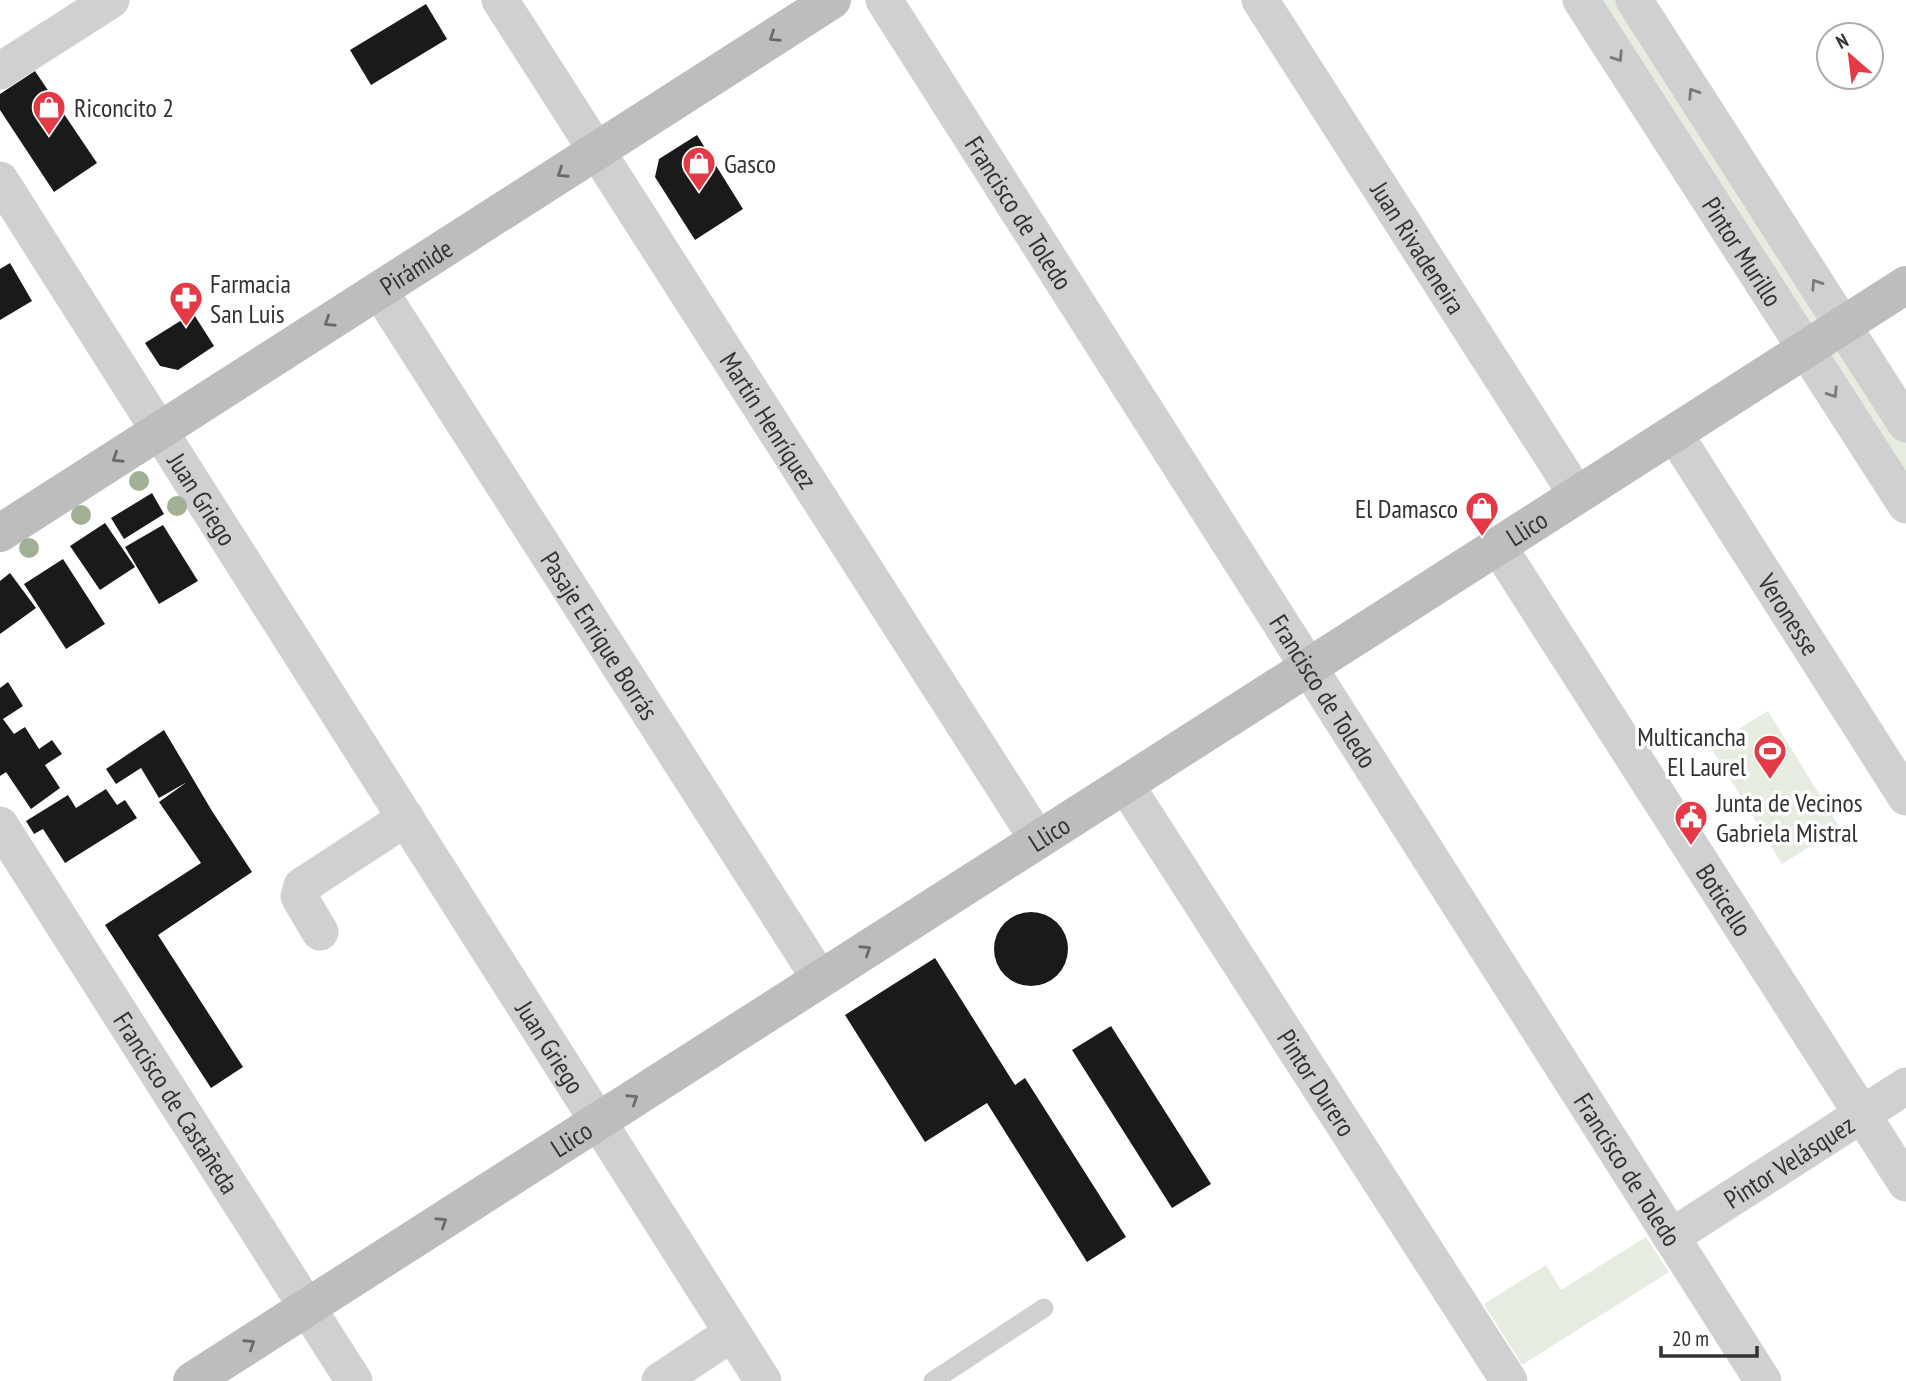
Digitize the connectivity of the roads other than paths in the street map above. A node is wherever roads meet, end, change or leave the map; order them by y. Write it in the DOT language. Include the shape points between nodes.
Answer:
graph roads {
  1 [pos="111,0"];
  2 [pos="500,0"];
  3 [pos="832,0"];
  4 [pos="884,0"];
  5 [pos="1260,0"];
  6 [pos="1581,0"];
  7 [pos="1634,0"];
  8 [pos="0,71"];
  9 [pos="597,150"];
  10 [pos="0,180"];
  11 [pos="1906,285"];
  12 [pos="379,290"];
  13 [pos="1843,326"];
  14 [pos="1805,349"];
  15 [pos="1906,424"];
  16 [pos="159,430"];
  17 [pos="1674,433"];
  18 [pos="1577,495"];
  19 [pos="1906,505"];
  20 [pos="0,533"];
  21 [pos="1498,546"];
  22 [pos="1309,667"];
  23 [pos="1125,784"];
  24 [pos="1906,797"];
  25 [pos="406,818"];
  26 [pos="0,825"];
  27 [pos="1038,840"];
  28 [pos="320,932"];
  29 [pos="820,979"];
  30 [pos="1906,1086"];
  31 [pos="1862,1114"];
  32 [pos="598,1121"];
  33 [pos="1906,1183"];
  34 [pos="1671,1237"];
  35 [pos="307,1308"];
  36 [pos="1044,1308"];
  37 [pos="732,1333"];
  38 [pos="192,1381"];
  39 [pos="354,1381"];
  40 [pos="660,1381"];
  41 [pos="763,1381"];
  42 [pos="933,1381"];
  43 [pos="1509,1381"];
  44 [pos="1763,1381"];
  1 -- 8 [label="street"];
  2 -- 9 [label="street, Martín Henríquez"];
  3 -- 9 [label="street, Pirámide, one-way"];
  4 -- 22 [label="street, Francisco de Toledo"];
  5 -- 18 [label="street, Juan Rivadeneira"];
  6 -- 14 [label="street, Pintor Murillo, one-way"];
  13 -- 7 [label="street, Pintor Murillo, one-way"];
  9 -- 12 [label="street, Pirámide, one-way"];
  9 -- 27 [label="street, Martín Henríquez"];
  10 -- 16 [label="street, Juan Griego"];
  11 -- 13 [label="street, Llico"];
  12 -- 16 [label="street, Pirámide, one-way"];
  12 -- 29 [label="street, Pasaje Enrique Borrás"];
  13 -- 14 [label="street, Llico"];
  13 -- 15 [label="street, Pintor Murillo"];
  14 -- 17 [label="street, Llico"];
  14 -- 19 [label="street, Pintor Murillo, one-way"];
  16 -- 20 [label="street, Pirámide, one-way"];
  16 -- 25 [label="street, Juan Griego"];
  17 -- 18 [label="street, Llico"];
  17 -- 24 [label="street, Veronesse"];
  18 -- 21 [label="street, Llico"];
  21 -- 22 [label="street, Llico"];
  21 -- 31 [label="street, Boticello"];
  22 -- 23 [label="street, Llico"];
  22 -- 34 [label="street, Francisco de Toledo"];
  23 -- 27 [label="street, Llico"];
  23 -- 43 [label="street, Pintor Durero"];
  25 -- 28 [label="street" via="302,886 299,896"];
  25 -- 32 [label="street, Juan Griego"];
  26 -- 35 [label="street, Francisco de Castañeda"];
  29 -- 27 [label="street, Llico, one-way"];
  32 -- 29 [label="street, Llico, one-way"];
  30 -- 31 [label="street, Pintor Velásquez"];
  31 -- 33 [label="street, Boticello"];
  31 -- 34 [label="street, Pintor Velásquez"];
  35 -- 32 [label="street, Llico, one-way"];
  32 -- 37 [label="street, Juan Griego"];
  34 -- 44 [label="street, Francisco de Toledo"];
  38 -- 35 [label="street, Llico, one-way"];
  35 -- 39 [label="street, Francisco de Castañeda"];
  36 -- 42 [label="lane"];
  37 -- 40 [label="street"];
  37 -- 41 [label="street, Juan Griego"];
}
